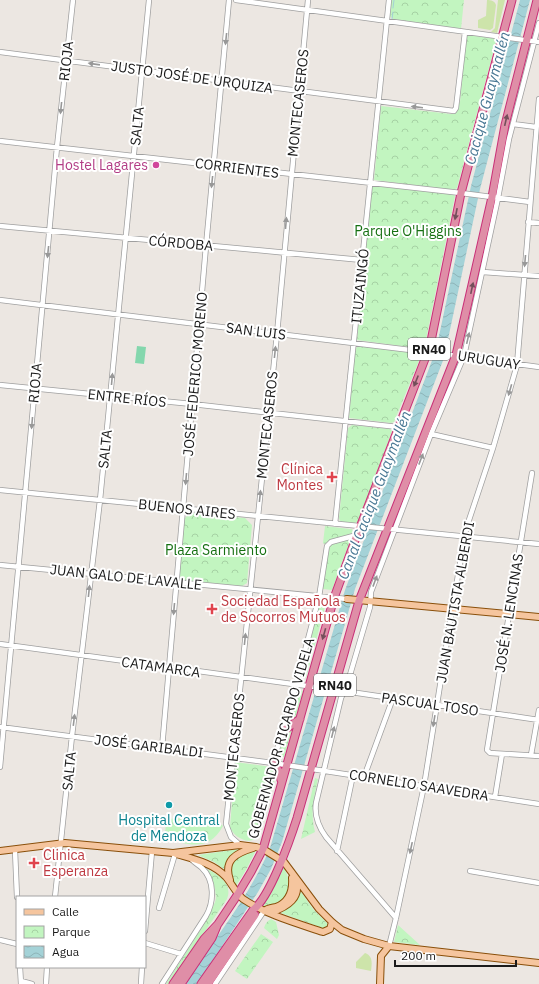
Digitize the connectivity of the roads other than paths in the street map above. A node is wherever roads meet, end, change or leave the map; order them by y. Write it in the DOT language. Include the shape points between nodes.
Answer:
graph roads {
  1 [pos="73,0"];
  2 [pos="149,0"];
  3 [pos="229,0"];
  4 [pos="236,0"];
  5 [pos="308,0"];
  6 [pos="389,0"];
  7 [pos="512,0"];
  8 [pos="537,0"];
  9 [pos="307,10"];
  10 [pos="387,21"];
  11 [pos="539,23"];
  12 [pos="465,32"];
  13 [pos="502,37"];
  14 [pos="524,40"];
  15 [pos="0,52"];
  16 [pos="66,60"];
  17 [pos="142,70"];
  18 [pos="221,81"];
  19 [pos="299,91"];
  20 [pos="539,100"];
  21 [pos="379,102"];
  22 [pos="513,124"];
  23 [pos="536,127"];
  24 [pos="0,141"];
  25 [pos="57,147"];
  26 [pos="133,156"];
  27 [pos="536,159"];
  28 [pos="214,165"];
  29 [pos="291,174"];
  30 [pos="370,183"];
  31 [pos="461,193"];
  32 [pos="495,198"];
  33 [pos="530,202"];
  34 [pos="528,222"];
  35 [pos="539,223"];
  36 [pos="0,226"];
  37 [pos="50,230"];
  38 [pos="125,238"];
  39 [pos="206,246"];
  40 [pos="284,253"];
  41 [pos="362,260"];
  42 [pos="483,272"];
  43 [pos="524,275"];
  44 [pos="539,276"];
  45 [pos="0,300"];
  46 [pos="42,305"];
  47 [pos="118,314"];
  48 [pos="200,324"];
  49 [pos="277,334"];
  50 [pos="354,343"];
  51 [pos="437,353"];
  52 [pos="460,356"];
  53 [pos="516,365"];
  54 [pos="539,368"];
  55 [pos="0,385"];
  56 [pos="35,388"];
  57 [pos="110,396"];
  58 [pos="192,404"];
  59 [pos="269,413"];
  60 [pos="347,421"];
  61 [pos="398,427"];
  62 [pos="431,434"];
  63 [pos="493,448"];
  64 [pos="532,473"];
  65 [pos="0,490"];
  66 [pos="25,492"];
  67 [pos="100,500"];
  68 [pos="183,509"];
  69 [pos="258,517"];
  70 [pos="335,524"];
  71 [pos="360,527"];
  72 [pos="390,530"];
  73 [pos="357,535"];
  74 [pos="465,537"];
  75 [pos="521,542"];
  76 [pos="539,544"];
  77 [pos="0,565"];
  78 [pos="18,566"];
  79 [pos="91,574"];
  80 [pos="177,582"];
  81 [pos="251,590"];
  82 [pos="319,597"];
  83 [pos="334,598"];
  84 [pos="350,600"];
  85 [pos="371,602"];
  86 [pos="452,610"];
  87 [pos="509,614"];
  88 [pos="539,617"];
  89 [pos="0,644"];
  90 [pos="11,646"];
  91 [pos="81,656"];
  92 [pos="169,668"];
  93 [pos="241,678"];
  94 [pos="296,685"];
  95 [pos="322,688"];
  96 [pos="344,691"];
  97 [pos="393,698"];
  98 [pos="437,705"];
  99 [pos="539,710"];
  100 [pos="493,713"];
  101 [pos="300,719"];
  102 [pos="538,720"];
  103 [pos="2,728"];
  104 [pos="283,731"];
  105 [pos="72,736"];
  106 [pos="162,748"];
  107 [pos="502,754"];
  108 [pos="531,756"];
  109 [pos="539,756"];
  110 [pos="232,757"];
  111 [pos="273,763"];
  112 [pos="299,766"];
  113 [pos="0,767"];
  114 [pos="323,770"];
  115 [pos="353,775"];
  116 [pos="364,777"];
  117 [pos="281,786"];
  118 [pos="424,786"];
  119 [pos="495,797"];
  120 [pos="539,804"];
  121 [pos="61,843"];
  122 [pos="240,846"];
  123 [pos="15,850"];
  124 [pos="0,851"];
  125 [pos="152,851"];
  126 [pos="337,851"];
  127 [pos="270,853"];
  128 [pos="174,854"];
  129 [pos="189,858"];
  130 [pos="291,870"];
  131 [pos="470,871"];
  132 [pos="539,883"];
  133 [pos="232,885"];
  134 [pos="17,896"];
  135 [pos="55,896"];
  136 [pos="247,901"];
  137 [pos="159,908"];
  138 [pos="267,912"];
  139 [pos="396,918"];
  140 [pos="146,920"];
  141 [pos="332,922"];
  142 [pos="218,924"];
  143 [pos="0,940"];
  144 [pos="16,944"];
  145 [pos="146,944"];
  146 [pos="389,946"];
  147 [pos="181,954"];
  148 [pos="539,963"];
  149 [pos="20,968"];
  150 [pos="47,968"];
  151 [pos="142,968"];
  152 [pos="21,983"];
  153 [pos="32,984"];
  154 [pos="46,984"];
  155 [pos="141,984"];
  156 [pos="162,984"];
  157 [pos="173,984"];
  158 [pos="181,984"];
  159 [pos="201,984"];
  160 [pos="208,984"];
  161 [pos="215,984"];
  162 [pos="380,984"];
  1 -- 16 [label="street, RIOJA"];
  2 -- 17 [label="street, SALTA"];
  3 -- 18 [label="street, JOSÉ FEDERICO MORENO, one-way"];
  4 -- 9 [label="street"];
  5 -- 9 [label="street, MONTECASEROS"];
  6 -- 10 [label="street, ITUZAINGÓ"];
  7 -- 13 [label="highway, GOBERNADOR RICARDO VIDELA / RN40"];
  8 -- 14 [label="highway, GOBERNADOR RICARDO VIDELA / RN40"];
  9 -- 10 [label="street"];
  9 -- 19 [label="street, MONTECASEROS"];
  10 -- 12 [label="street"];
  10 -- 21 [label="street, ITUZAINGÓ"];
  11 -- 14 [label="street"];
  12 -- 13 [label="street"];
  12 -- 21 [label="street, JUSTO JOSÉ DE URQUIZA, one-way" via="455,110"];
  13 -- 14 [label="street"];
  13 -- 31 [label="highway, GOBERNADOR RICARDO VIDELA / RN40"];
  14 -- 22 [label="street"];
  32 -- 14 [label="highway, GOBERNADOR RICARDO VIDELA / RN40, one-way" via="505,125"];
  15 -- 16 [label="street, JUSTO JOSÉ DE URQUIZA"];
  17 -- 16 [label="street, JUSTO JOSÉ DE URQUIZA, one-way"];
  16 -- 25 [label="street, RIOJA, one-way"];
  17 -- 18 [label="street, JUSTO JOSÉ DE URQUIZA"];
  17 -- 26 [label="street, SALTA"];
  18 -- 19 [label="street, JUSTO JOSÉ DE URQUIZA"];
  18 -- 28 [label="street, JOSÉ FEDERICO MORENO"];
  19 -- 21 [label="street, JUSTO JOSÉ DE URQUIZA"];
  19 -- 29 [label="street, MONTECASEROS"];
  20 -- 23 [label="street, JUAN BAUTISTA ALBERDI"];
  21 -- 30 [label="street, ITUZAINGÓ"];
  22 -- 23 [label="street"];
  22 -- 32 [label="street"];
  23 -- 27 [label="street, JUAN BAUTISTA ALBERDI"];
  24 -- 25 [label="street, CORRIENTES"];
  25 -- 26 [label="street, CORRIENTES"];
  25 -- 37 [label="street, RIOJA"];
  26 -- 28 [label="street, CORRIENTES"];
  26 -- 38 [label="street, SALTA"];
  27 -- 33 [label="street, JUAN BAUTISTA ALBERDI"];
  28 -- 29 [label="street, CORRIENTES"];
  28 -- 39 [label="street, JOSÉ FEDERICO MORENO, one-way"];
  29 -- 30 [label="street, CORRIENTES"];
  40 -- 29 [label="street, MONTECASEROS, one-way"];
  30 -- 31 [label="street, CORRIENTES"];
  30 -- 41 [label="street, ITUZAINGÓ"];
  31 -- 32 [label="street, CORRIENTES"];
  31 -- 51 [label="highway, GOBERNADOR RICARDO VIDELA / RN40, one-way" via="432,340"];
  32 -- 33 [label="street, CORRIENTES"];
  32 -- 42 [label="street"];
  52 -- 32 [label="highway, GOBERNADOR RICARDO VIDELA / RN40, one-way"];
  33 -- 34 [label="street, JUAN BAUTISTA ALBERDI"];
  34 -- 35 [label="street"];
  34 -- 43 [label="street, JUAN BAUTISTA ALBERDI, one-way"];
  36 -- 37 [label="street, CÓRDOBA"];
  37 -- 38 [label="street, CÓRDOBA"];
  37 -- 46 [label="street, RIOJA, one-way"];
  38 -- 39 [label="street, CÓRDOBA"];
  38 -- 47 [label="street, SALTA"];
  39 -- 40 [label="street, CÓRDOBA"];
  39 -- 48 [label="street, JOSÉ FEDERICO MORENO"];
  40 -- 41 [label="street, CÓRDOBA"];
  40 -- 49 [label="street, MONTECASEROS"];
  41 -- 50 [label="street, ITUZAINGÓ"];
  42 -- 43 [label="street"];
  52 -- 42 [label="street, one-way"];
  43 -- 44 [label="street"];
  43 -- 53 [label="street, JUAN BAUTISTA ALBERDI"];
  45 -- 46 [label="street, SAN LUIS"];
  46 -- 47 [label="street, SAN LUIS"];
  46 -- 56 [label="street, RIOJA"];
  47 -- 48 [label="street, SAN LUIS"];
  57 -- 47 [label="street, SALTA, one-way"];
  48 -- 49 [label="street, SAN LUIS"];
  48 -- 58 [label="street, JOSÉ FEDERICO MORENO"];
  49 -- 50 [label="street, SAN LUIS"];
  59 -- 49 [label="street, MONTECASEROS, one-way"];
  50 -- 51 [label="street, SAN LUIS"];
  50 -- 60 [label="street, ITUZAINGÓ"];
  51 -- 52 [label="street, URUGUAY"];
  51 -- 61 [label="highway, GOBERNADOR RICARDO VIDELA / RN40, one-way"];
  52 -- 53 [label="street, URUGUAY"];
  52 -- 62 [label="street"];
  52 -- 72 [label="highway, GOBERNADOR RICARDO VIDELA / RN40"];
  53 -- 54 [label="street, URUGUAY"];
  53 -- 63 [label="street, JUAN BAUTISTA ALBERDI, one-way"];
  55 -- 56 [label="street, ENTRE RÍOS"];
  56 -- 57 [label="street, ENTRE RÍOS"];
  56 -- 66 [label="street, RIOJA, one-way"];
  57 -- 58 [label="street, ENTRE RÍOS"];
  57 -- 67 [label="street, SALTA"];
  58 -- 59 [label="street, ENTRE RÍOS"];
  58 -- 68 [label="street, JOSÉ FEDERICO MORENO, one-way"];
  59 -- 60 [label="street, ENTRE RÍOS"];
  69 -- 59 [label="street, MONTECASEROS, one-way"];
  60 -- 61 [label="street, ENTRE RÍOS"];
  60 -- 70 [label="street, ITUZAINGÓ"];
  61 -- 71 [label="highway, GOBERNADOR RICARDO VIDELA / RN40"];
  62 -- 63 [label="street"];
  72 -- 62 [label="street, one-way"];
  63 -- 74 [label="street, JUAN BAUTISTA ALBERDI"];
  64 -- 75 [label="street, JOSÉ N. LENCINAS"];
  65 -- 66 [label="street, BUENOS AIRES"];
  66 -- 67 [label="street, BUENOS AIRES"];
  66 -- 78 [label="street, RIOJA"];
  67 -- 68 [label="street, BUENOS AIRES"];
  67 -- 79 [label="street, SALTA"];
  68 -- 69 [label="street, BUENOS AIRES"];
  68 -- 80 [label="street, JOSÉ FEDERICO MORENO"];
  69 -- 70 [label="street, BUENOS AIRES"];
  69 -- 81 [label="street, MONTECASEROS"];
  70 -- 71 [label="street, BUENOS AIRES"];
  71 -- 72 [label="street, BUENOS AIRES"];
  71 -- 73 [label="highway, GOBERNADOR RICARDO VIDELA / RN40"];
  72 -- 74 [label="street, BUENOS AIRES"];
  72 -- 84 [label="highway, GOBERNADOR RICARDO VIDELA / RN40"];
  85 -- 72 [label="street, one-way" via="371,592"];
  73 -- 82 [label="street" via="327,544"];
  73 -- 83 [label="highway, GOBERNADOR RICARDO VIDELA / RN40"];
  74 -- 75 [label="street, BUENOS AIRES"];
  74 -- 86 [label="street, JUAN BAUTISTA ALBERDI"];
  75 -- 76 [label="street, BUENOS AIRES"];
  75 -- 87 [label="street, JOSÉ N. LENCINAS"];
  77 -- 78 [label="street, JUAN GALO DE LAVALLE"];
  78 -- 79 [label="street, JUAN GALO DE LAVALLE"];
  78 -- 90 [label="street, RIOJA"];
  79 -- 80 [label="street, JUAN GALO DE LAVALLE"];
  91 -- 79 [label="street, SALTA, one-way"];
  80 -- 81 [label="street, JUAN GALO DE LAVALLE"];
  80 -- 92 [label="street, JOSÉ FEDERICO MORENO, one-way"];
  81 -- 82 [label="street, JUAN GALO DE LAVALLE"];
  93 -- 81 [label="street, MONTECASEROS, one-way"];
  82 -- 83 [label="street, JUAN GALO DE LAVALLE"];
  82 -- 94 [label="street"];
  83 -- 84 [label="street, JUAN GALO DE LAVALLE"];
  83 -- 95 [label="highway, GOBERNADOR RICARDO VIDELA / RN40, one-way"];
  84 -- 85 [label="main road"];
  84 -- 95 [label="highway, GOBERNADOR RICARDO VIDELA / RN40"];
  85 -- 86 [label="main road"];
  85 -- 96 [label="street"];
  86 -- 87 [label="main road"];
  86 -- 98 [label="street, JUAN BAUTISTA ALBERDI"];
  87 -- 88 [label="main road"];
  87 -- 100 [label="street, JOSÉ N. LENCINAS"];
  89 -- 90 [label="street, CATAMARCA"];
  90 -- 91 [label="street, CATAMARCA"];
  90 -- 103 [label="street, RIOJA"];
  91 -- 92 [label="street, CATAMARCA"];
  105 -- 91 [label="street, SALTA, one-way"];
  92 -- 93 [label="street, CATAMARCA"];
  92 -- 106 [label="street, JOSÉ FEDERICO MORENO"];
  93 -- 94 [label="street, CATAMARCA"];
  93 -- 110 [label="street, MONTECASEROS"];
  94 -- 95 [label="street, CATAMARCA"];
  94 -- 104 [label="street"];
  95 -- 96 [label="street, PASCUAL TOSO"];
  95 -- 101 [label="highway, GOBERNADOR RICARDO VIDELA / RN40"];
  95 -- 112 [label="highway, GOBERNADOR RICARDO VIDELA / RN40"];
  96 -- 97 [label="street, PASCUAL TOSO"];
  114 -- 96 [label="street, one-way"];
  97 -- 98 [label="street, PASCUAL TOSO"];
  97 -- 116 [label="street"];
  98 -- 100 [label="street, PASCUAL TOSO"];
  98 -- 118 [label="street, JUAN BAUTISTA ALBERDI, one-way"];
  99 -- 102 [label="street"];
  100 -- 102 [label="street, PASCUAL TOSO"];
  100 -- 107 [label="street, JOSÉ N. LENCINAS" via="487,750 490,753"];
  101 -- 104 [label="highway"];
  101 -- 112 [label="highway, GOBERNADOR RICARDO VIDELA / RN40"];
  102 -- 108 [label="street"];
  103 -- 105 [label="street, JOSÉ GARIBALDI"];
  103 -- 113 [label="street, RIOJA"];
  104 -- 111 [label="street"];
  105 -- 106 [label="street, JOSÉ GARIBALDI"];
  105 -- 121 [label="street, SALTA"];
  106 -- 110 [label="street, JOSÉ GARIBALDI"];
  107 -- 108 [label="street"];
  107 -- 119 [label="street"];
  108 -- 109 [label="street"];
  110 -- 111 [label="street, JOSÉ GARIBALDI"];
  110 -- 122 [label="street, MONTECASEROS" via="226,824 231,837"];
  111 -- 112 [label="street, JOSÉ GARIBALDI"];
  111 -- 117 [label="highway" via="279,771"];
  112 -- 114 [label="street, CORNELIO SAAVEDRA"];
  112 -- 117 [label="highway, GOBERNADOR RICARDO VIDELA / RN40"];
  112 -- 127 [label="highway, GOBERNADOR RICARDO VIDELA / RN40" via="295,825"];
  114 -- 115 [label="street, CORNELIO SAAVEDRA"];
  114 -- 126 [label="street" via="315,817 321,830"];
  115 -- 116 [label="street, CORNELIO SAAVEDRA"];
  115 -- 126 [label="street"];
  116 -- 118 [label="street, CORNELIO SAAVEDRA"];
  117 -- 127 [label="highway, GOBERNADOR RICARDO VIDELA / RN40"];
  118 -- 119 [label="street, CORNELIO SAAVEDRA"];
  118 -- 139 [label="street, JUAN BAUTISTA ALBERDI, one-way"];
  119 -- 120 [label="street, CORNELIO SAAVEDRA"];
  121 -- 123 [label="main road"];
  121 -- 125 [label="main road"];
  121 -- 135 [label="street, SALTA"];
  122 -- 127 [label="main road"];
  122 -- 128 [label="main road"];
  123 -- 124 [label="main road"];
  123 -- 134 [label="street"];
  125 -- 128 [label="main road"];
  125 -- 140 [label="street"];
  126 -- 139 [label="street"];
  127 -- 130 [label="main road"];
  127 -- 133 [label="main road" via="240,852 232,858 228,873"];
  127 -- 136 [label="highway, GOBERNADOR RICARDO VIDELA / RN40" via="251,872"];
  127 -- 136 [label="highway, GOBERNADOR RICARDO VIDELA / RN40" via="268,888"];
  128 -- 129 [label="main road"];
  128 -- 137 [label="street"];
  129 -- 133 [label="main road" via="214,867 224,874"];
  129 -- 147 [label="street" via="207,874 212,892 211,906"];
  130 -- 138 [label="main road" via="292,889 287,900"];
  130 -- 141 [label="main road" via="319,909"];
  131 -- 132 [label="street"];
  133 -- 136 [label="main road"];
  136 -- 138 [label="main road"];
  136 -- 142 [label="highway, GOBERNADOR RICARDO VIDELA / RN40"];
  136 -- 159 [label="highway, GOBERNADOR RICARDO VIDELA / RN40" via="253,910"];
  136 -- 160 [label="highway, GOBERNADOR RICARDO VIDELA / RN40" via="257,912"];
  138 -- 141 [label="main road" via="323,932 330,929"];
  138 -- 161 [label="street"];
  139 -- 146 [label="street, JUAN BAUTISTA ALBERDI"];
  141 -- 146 [label="main road" via="358,937"];
  142 -- 157 [label="highway, GOBERNADOR RICARDO VIDELA / RN40"];
  142 -- 158 [label="highway, GOBERNADOR RICARDO VIDELA / RN40" via="214,935"];
  143 -- 144 [label="street"];
  145 -- 147 [label="street"];
  146 -- 148 [label="main road"];
  146 -- 162 [label="main road, JUAN BAUTISTA ALBERDI" via="381,956"];
  147 -- 156 [label="street"];
  149 -- 152 [label="street"];
  150 -- 154 [label="street"];
  151 -- 155 [label="street"];
  152 -- 153 [label="street"];
}
